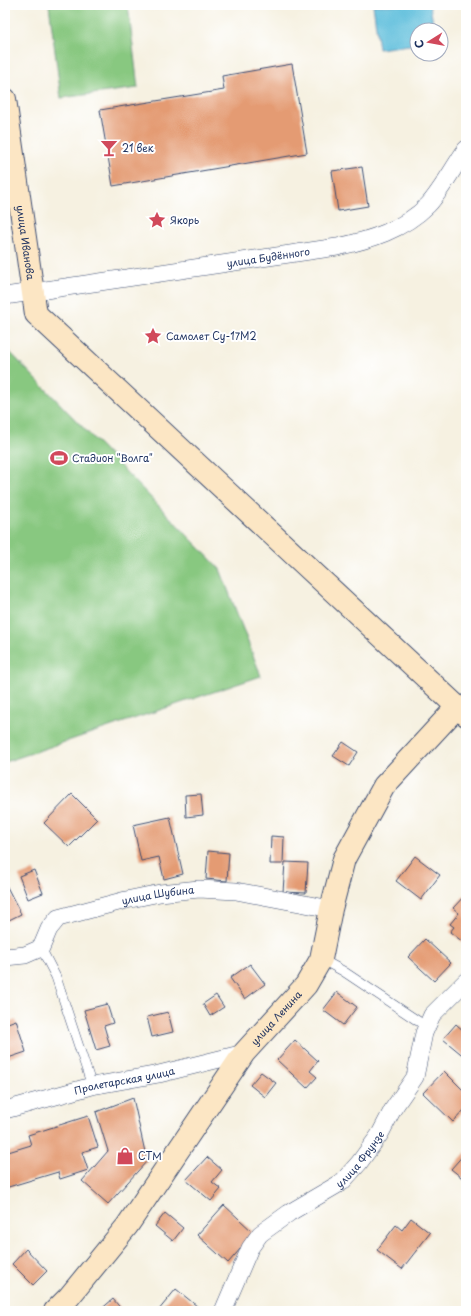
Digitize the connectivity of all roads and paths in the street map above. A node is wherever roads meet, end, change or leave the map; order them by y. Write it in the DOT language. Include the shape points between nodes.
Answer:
graph roads {
  1 [pos="5,99"];
  2 [pos="466,149"];
  3 [pos="32,292"];
  4 [pos="5,296"];
  5 [pos="462,711"];
  6 [pos="331,909"];
  7 [pos="41,948"];
  8 [pos="5,957"];
  9 [pos="321,959"];
  10 [pos="466,981"];
  11 [pos="427,1027"];
  12 [pos="244,1054"];
  13 [pos="92,1086"];
  14 [pos="5,1110"];
  15 [pos="54,1311"];
  16 [pos="223,1311"];
  1 -- 3 [label="street, улица Иванова"];
  2 -- 3 [label="street, улица Будённого" via="428,204 402,225 369,240 337,247"];
  3 -- 4 [label="street, улица Будённого"];
  3 -- 5 [label="street, улица Иванова" via="36,314"];
  5 -- 6 [label="street, улица Ленина" via="384,786 344,859"];
  6 -- 7 [label="street, улица Шубина" via="236,891 199,889 160,893 58,918 49,929"];
  6 -- 9 [label="street, улица Ленина"];
  7 -- 8 [label="street" via="24,955"];
  7 -- 13 [label="lane" via="56,977"];
  9 -- 11 [label="lane"];
  9 -- 12 [label="street, улица Ленина" via="306,985"];
  10 -- 11 [label="street, улица Фрунзе" via="432,1015"];
  11 -- 16 [label="street, улица Фрунзе" via="415,1077 393,1109 380,1134 342,1182 260,1234 250,1248"];
  12 -- 13 [label="street, Пролетарская улица" via="159,1074"];
  12 -- 15 [label="street, улица Ленина" via="127,1226 69,1297"];
  13 -- 14 [label="street, Пролетарская улица"];
}
